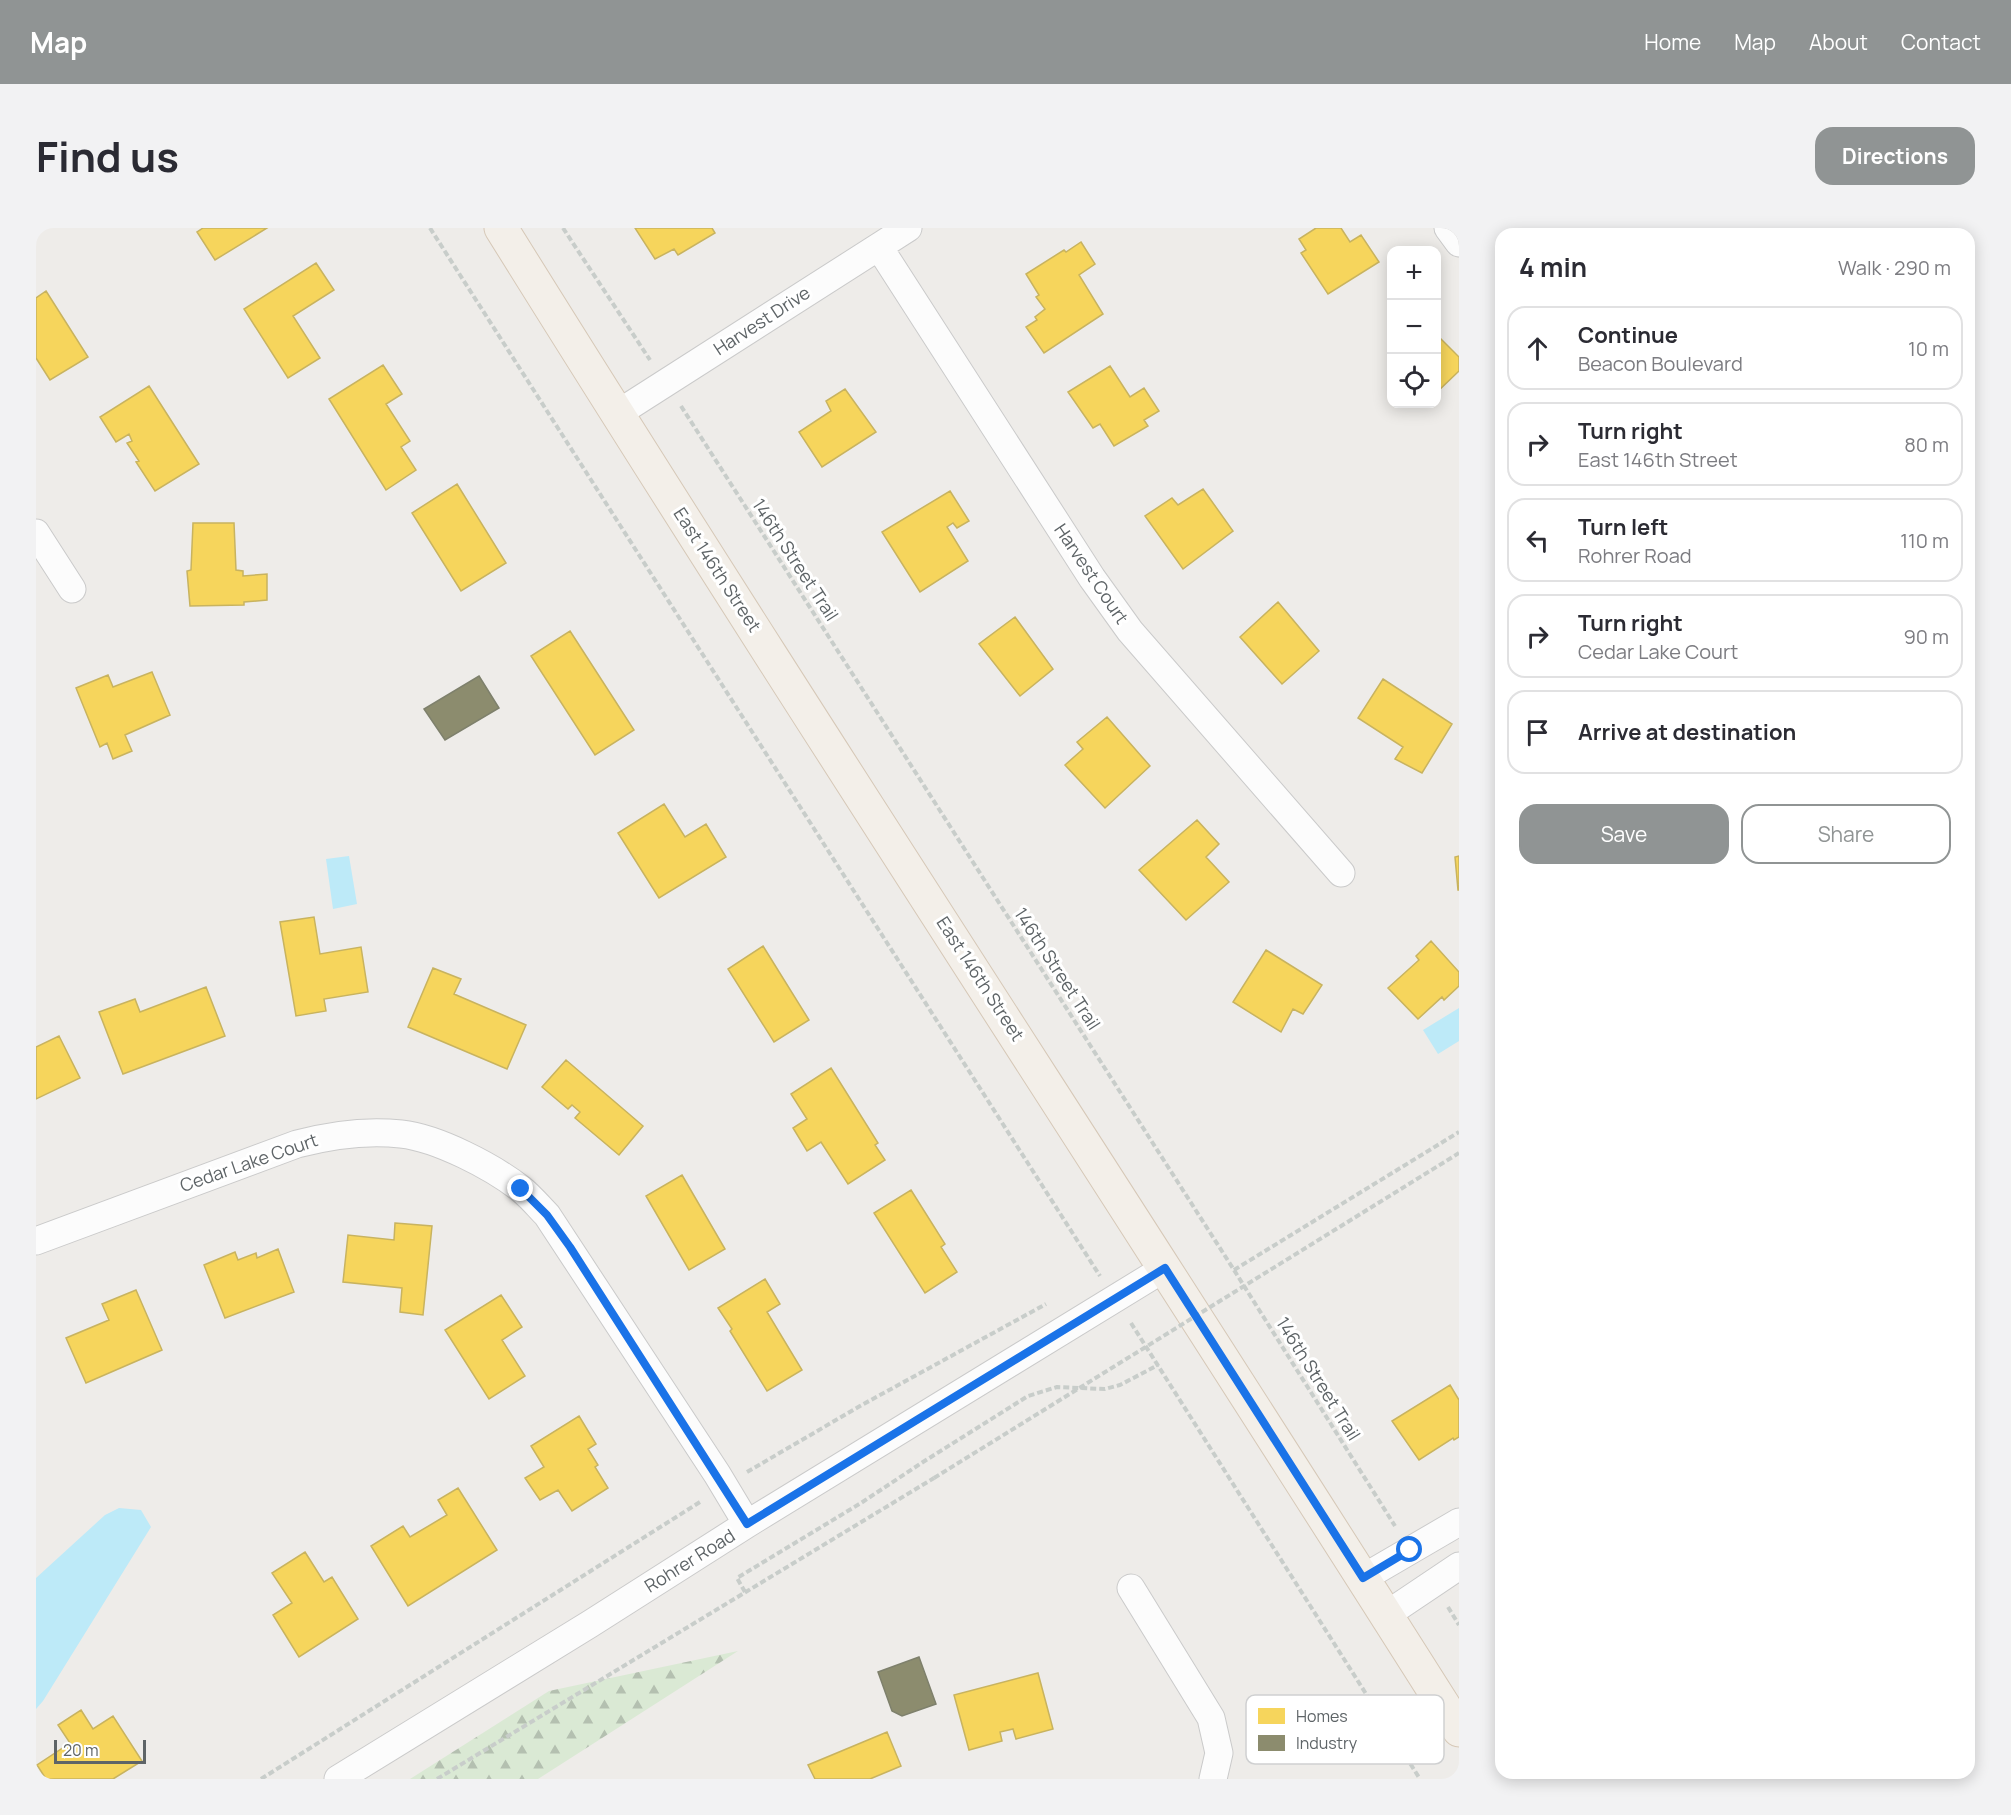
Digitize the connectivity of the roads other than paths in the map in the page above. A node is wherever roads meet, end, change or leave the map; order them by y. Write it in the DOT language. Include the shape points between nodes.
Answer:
graph roads {
  1 [pos="501,228"];
  2 [pos="908,228"];
  3 [pos="1448,228"];
  4 [pos="1459,243"];
  5 [pos="879,247"];
  6 [pos="616,414"];
  7 [pos="36,533"];
  8 [pos="72,588"];
  9 [pos="1341,873"];
  10 [pos="36,1241"];
  11 [pos="1165,1268"];
  12 [pos="1459,1522"];
  13 [pos="747,1524"];
  14 [pos="1459,1566"];
  15 [pos="1363,1578"];
  16 [pos="1131,1588"];
  17 [pos="1386,1615"];
  18 [pos="1437,1695"];
  19 [pos="1444,1706"];
  20 [pos="1459,1730"];
  21 [pos="338,1779"];
  22 [pos="1213,1779"];
  1 -- 6 [label="main road, East 146th Street"];
  2 -- 5 [label="street, Harvest Drive"];
  3 -- 4 [label="street"];
  5 -- 6 [label="street, Harvest Drive"];
  5 -- 9 [label="street, Harvest Court" via="1130,631"];
  6 -- 11 [label="main road, East 146th Street"];
  7 -- 8 [label="street"];
  10 -- 13 [label="street, Cedar Lake Court" via="297,1144 335,1134 403,1134 443,1145 521,1189 547,1215"];
  11 -- 13 [label="street, Rohrer Road"];
  11 -- 15 [label="main road, East 146th Street"];
  12 -- 15 [label="street"];
  13 -- 21 [label="street, Rohrer Road"];
  14 -- 17 [label="street"];
  15 -- 17 [label="main road, East 146th Street"];
  16 -- 22 [label="street" via="1211,1718 1219,1753"];
  17 -- 18 [label="main road, East 146th Street"];
  19 -- 20 [label="main road, East 146th Street"];
}
